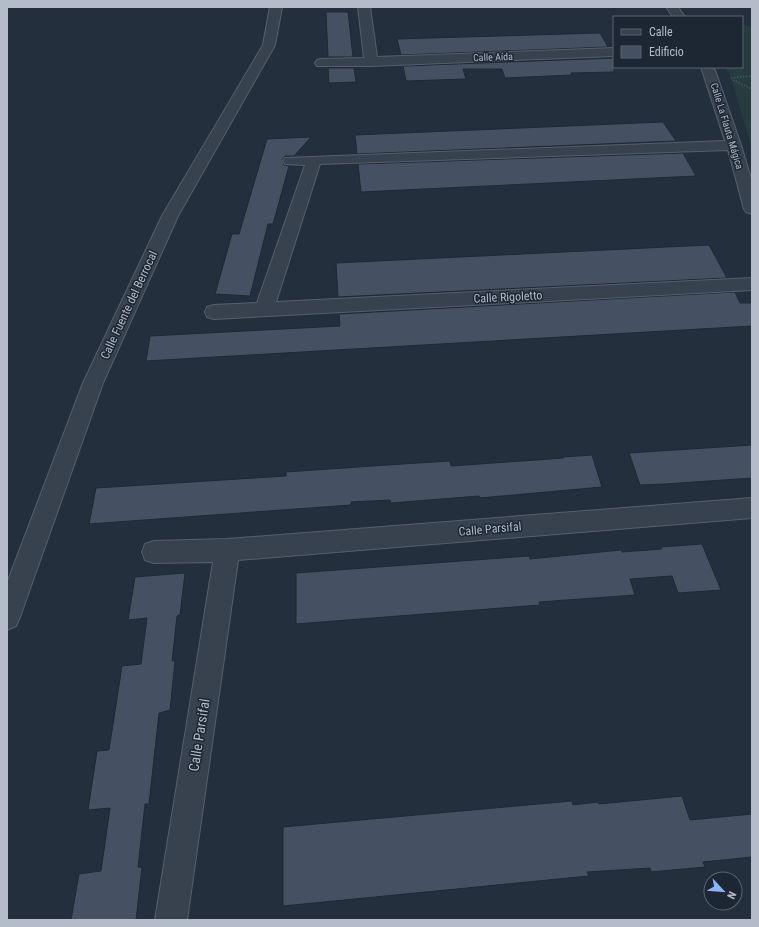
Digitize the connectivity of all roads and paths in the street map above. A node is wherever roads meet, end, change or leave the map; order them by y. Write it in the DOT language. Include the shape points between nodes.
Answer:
graph roads {
  1 [pos="276,7"];
  2 [pos="364,7"];
  3 [pos="672,7"];
  4 [pos="678,16"];
  5 [pos="613,52"];
  6 [pos="371,62"];
  7 [pos="321,63"];
  8 [pos="708,68"];
  9 [pos="752,76"];
  10 [pos="728,78"];
  11 [pos="734,145"];
  12 [pos="290,161"];
  13 [pos="314,161"];
  14 [pos="752,209"];
  15 [pos="752,284"];
  16 [pos="264,310"];
  17 [pos="214,312"];
  18 [pos="752,508"];
  19 [pos="227,550"];
  20 [pos="154,552"];
  21 [pos="7,617"];
  22 [pos="171,920"];
  1 -- 21 [label="street, Calle Fuente del Berrocal" via="269,45 170,216 93,383"];
  2 -- 6 [label="street"];
  3 -- 4 [label="street"];
  5 -- 6 [label="street, Calle Aída"];
  6 -- 7 [label="street, Calle Aída"];
  8 -- 11 [label="street, Calle La Flauta Mágica"];
  9 -- 10 [label="path"];
  11 -- 13 [label="street"];
  11 -- 14 [label="street, Calle La Flauta Mágica"];
  12 -- 13 [label="street"];
  13 -- 16 [label="street"];
  15 -- 16 [label="street, Calle Rigoletto"];
  16 -- 17 [label="street, Calle Rigoletto"];
  18 -- 19 [label="street, Calle Parsifal"];
  19 -- 20 [label="street, Calle Parsifal"];
  19 -- 22 [label="street, Calle Parsifal"];
}
